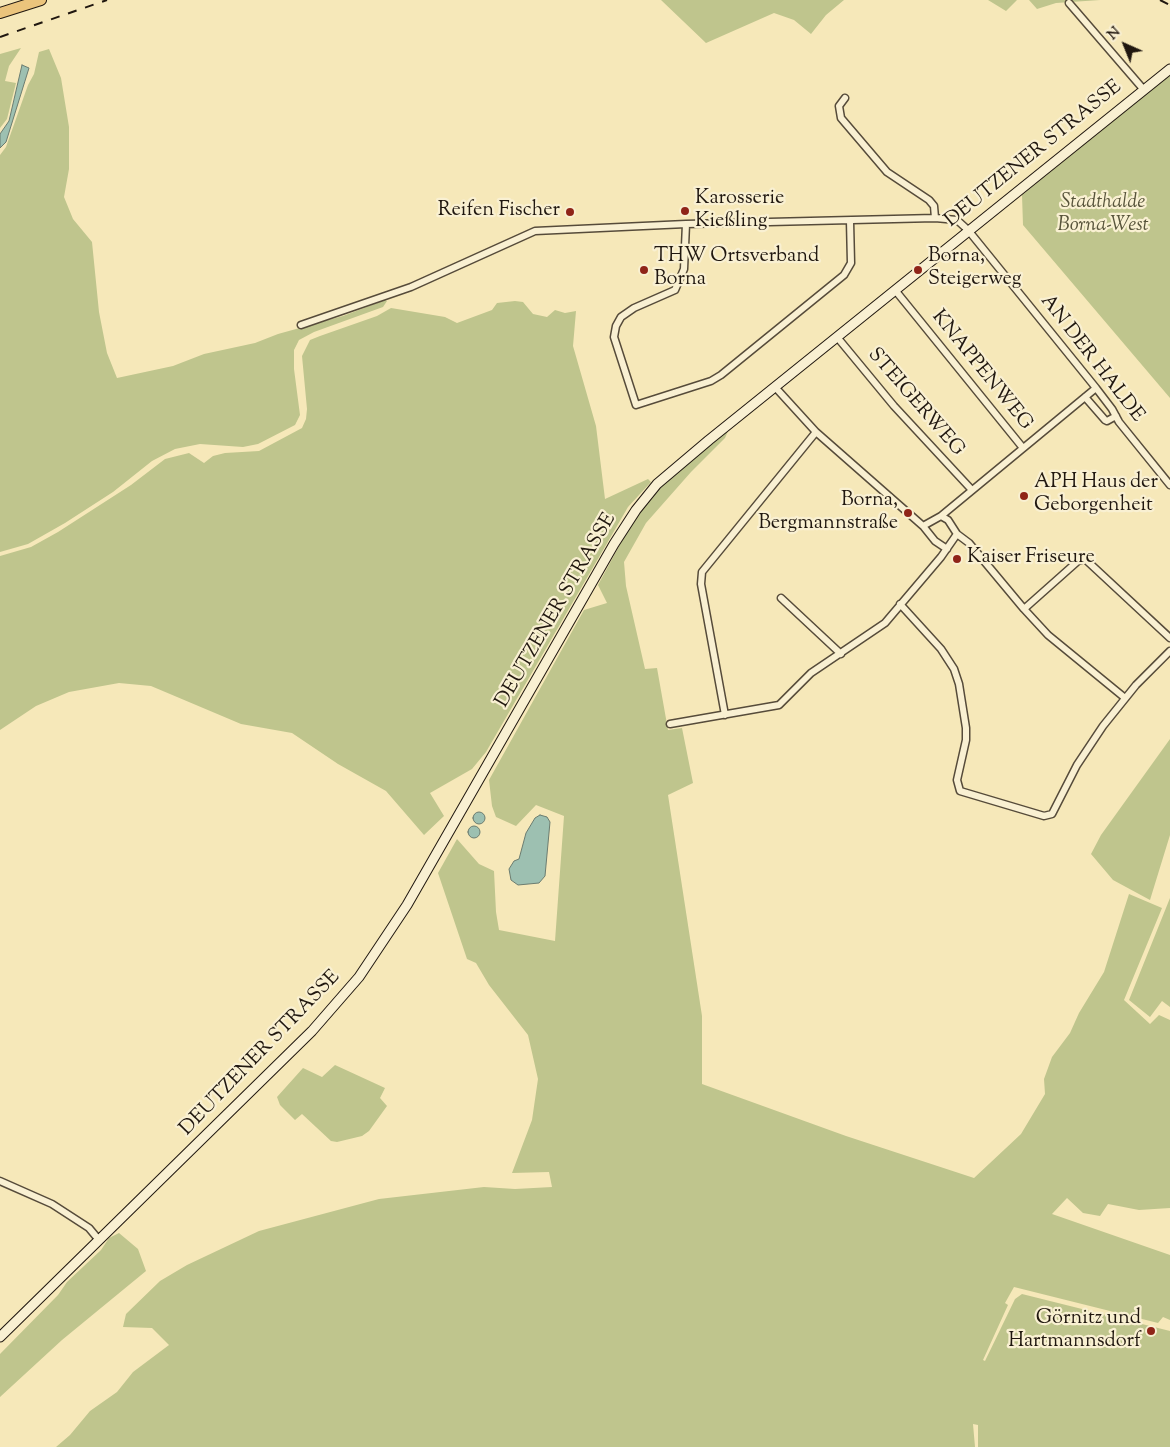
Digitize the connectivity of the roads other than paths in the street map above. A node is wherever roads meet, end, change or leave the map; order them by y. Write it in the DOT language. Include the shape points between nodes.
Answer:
graph roads {
  1 [pos="41,0"];
  2 [pos="1069,3"];
  3 [pos="0,13"];
  4 [pos="1170,69"];
  5 [pos="1144,90"];
  6 [pos="845,98"];
  7 [pos="935,218"];
  8 [pos="850,221"];
  9 [pos="686,224"];
  10 [pos="968,230"];
  11 [pos="895,290"];
  12 [pos="301,325"];
  13 [pos="837,337"];
  14 [pos="775,387"];
  15 [pos="1096,388"];
  16 [pos="1085,397"];
  17 [pos="1116,416"];
  18 [pos="816,432"];
  19 [pos="1022,448"];
  20 [pos="1170,485"];
  21 [pos="971,489"];
  22 [pos="941,516"];
  23 [pos="923,526"];
  24 [pos="956,534"];
  25 [pos="946,550"];
  26 [pos="781,598"];
  27 [pos="900,604"];
  28 [pos="1024,609"];
  29 [pos="1170,638"];
  30 [pos="1170,651"];
  31 [pos="841,654"];
  32 [pos="1125,698"];
  33 [pos="725,716"];
  34 [pos="670,724"];
  35 [pos="0,1181"];
  36 [pos="99,1240"];
  37 [pos="0,1337"];
  1 -- 3 [label="main road"];
  2 -- 5 [label="street, DEUTZENER STRASSE"];
  4 -- 5 [label="main road, DEUTZENER STRASSE"];
  5 -- 10 [label="main road, DEUTZENER STRASSE"];
  6 -- 7 [label="street, DEUTZENER STRASSE" via="839,106 841,118 887,172 929,200 934,206"];
  7 -- 8 [label="street"];
  7 -- 10 [label="street" via="957,220"];
  8 -- 9 [label="street"];
  8 -- 9 [label="street" via="851,264 844,275 716,378 636,405 614,337 616,326 621,317 634,308 675,290 684,269"];
  9 -- 12 [label="street" via="535,231 411,287"];
  10 -- 11 [label="main road, DEUTZENER STRASSE"];
  10 -- 15 [label="street, AN DER HALDE"];
  11 -- 13 [label="main road, DEUTZENER STRASSE"];
  11 -- 19 [label="street, KNAPPENWEG"];
  13 -- 14 [label="main road, DEUTZENER STRASSE"];
  13 -- 21 [label="street, STEIGERWEG" via="894,406"];
  14 -- 18 [label="street"];
  14 -- 36 [label="main road, DEUTZENER STRASSE" via="672,470 627,523 407,905 359,977 312,1031"];
  15 -- 16 [label="street"];
  15 -- 17 [label="street, AN DER HALDE"];
  16 -- 17 [label="street" via="1104,420"];
  16 -- 19 [label="street"];
  17 -- 20 [label="street, AN DER HALDE"];
  18 -- 23 [label="street"];
  18 -- 33 [label="street" via="702,572 701,584"];
  19 -- 21 [label="street"];
  21 -- 22 [label="street"];
  22 -- 23 [label="street"];
  22 -- 24 [label="street" via="948,520"];
  23 -- 25 [label="street"];
  24 -- 25 [label="street"];
  24 -- 28 [label="street" via="969,543"];
  25 -- 27 [label="street"];
  26 -- 31 [label="street"];
  27 -- 31 [label="street" via="880,628"];
  27 -- 32 [label="street" via="941,649 954,669 965,709 966,740 957,784 964,794 1044,816 1052,814 1088,748"];
  28 -- 29 [label="street" via="1078,561 1085,559"];
  28 -- 32 [label="street" via="1048,635"];
  30 -- 32 [label="street"];
  31 -- 33 [label="street" via="811,674 779,705"];
  33 -- 34 [label="street"];
  35 -- 36 [label="street" via="52,1204 89,1228"];
  36 -- 37 [label="main road, DEUTZENER STRASSE"];
}
